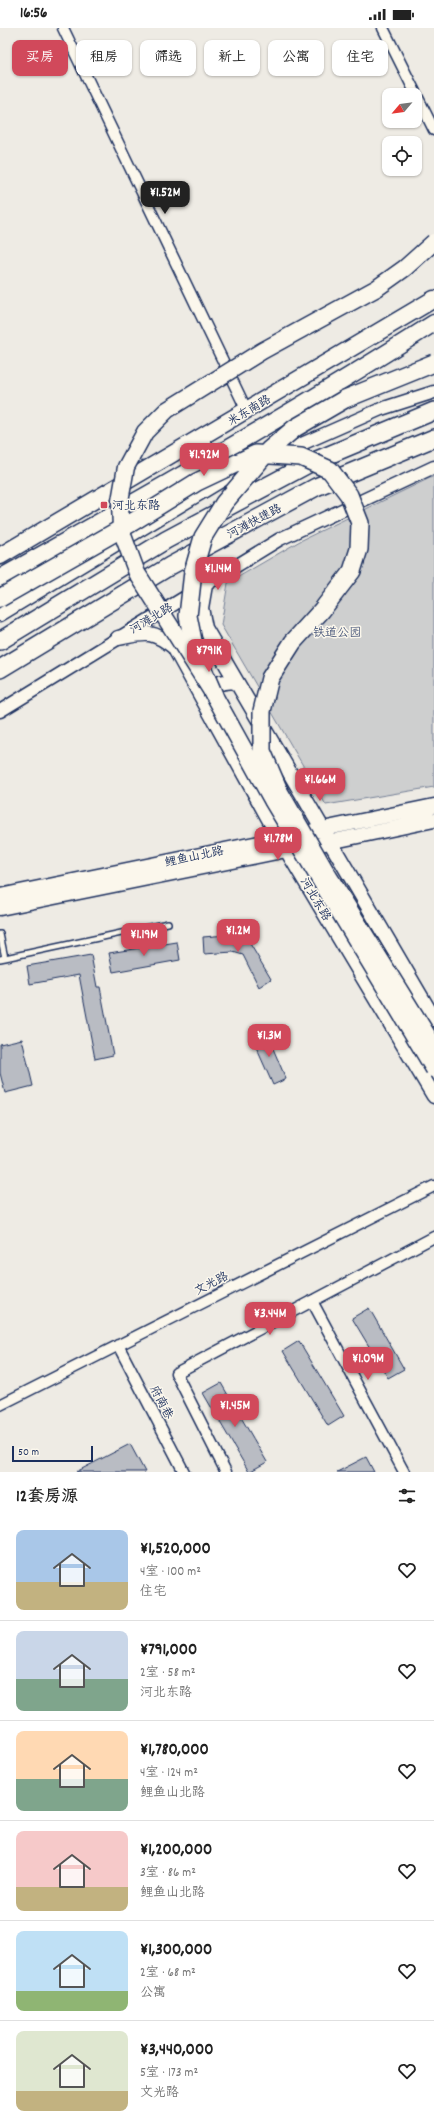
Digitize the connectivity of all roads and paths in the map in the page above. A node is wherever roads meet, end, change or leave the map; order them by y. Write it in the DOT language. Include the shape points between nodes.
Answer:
graph roads {
  1 [pos="63,28"];
  2 [pos="383,28"];
  3 [pos="434,130"];
  4 [pos="434,242"];
  5 [pos="434,299"];
  6 [pos="434,323"];
  7 [pos="434,363"];
  8 [pos="434,392"];
  9 [pos="248,411"];
  10 [pos="434,412"];
  11 [pos="202,438"];
  12 [pos="434,438"];
  13 [pos="213,456"];
  14 [pos="434,467"];
  15 [pos="226,478"];
  16 [pos="0,556"];
  17 [pos="0,578"];
  18 [pos="205,585"];
  19 [pos="0,598"];
  20 [pos="0,615"];
  21 [pos="118,638"];
  22 [pos="0,641"];
  23 [pos="0,668"];
  24 [pos="235,681"];
  25 [pos="209,697"];
  26 [pos="0,711"];
  27 [pos="434,806"];
  28 [pos="434,820"];
  29 [pos="321,829"];
  30 [pos="328,842"];
  31 [pos="284,844"];
  32 [pos="0,896"];
  33 [pos="0,908"];
  34 [pos="168,923"];
  35 [pos="0,934"];
  36 [pos="3,958"];
  37 [pos="434,1019"];
  38 [pos="434,1047"];
  39 [pos="434,1069"];
  40 [pos="434,1096"];
  41 [pos="434,1186"];
  42 [pos="434,1237"];
  43 [pos="312,1302"];
  44 [pos="118,1345"];
  45 [pos="0,1405"];
  46 [pos="184,1472"];
  47 [pos="226,1472"];
  48 [pos="404,1472"];
  1 -- 9 [label="street"];
  2 -- 3 [label="street"];
  4 -- 25 [label="main road, bridge" via="405,268 377,288 262,351 167,410 145,432 126,467 120,516 121,530 130,556 137,573"];
  5 -- 9 [label="main road, 米东南路"];
  6 -- 13 [label="main road, 米东南路"];
  7 -- 25 [label="highway, bridge" via="345,399 296,428 269,450 224,503 203,537 193,572 188,616 195,651"];
  8 -- 15 [label="street" via="382,409"];
  9 -- 11 [label="main road, 米东南路"];
  10 -- 22 [label="highway, 河滩快速路" via="305,466 166,540"];
  11 -- 13 [label="street"];
  11 -- 16 [label="main road, 米东南路"];
  12 -- 23 [label="highway, 河滩快速路" via="316,488 170,566"];
  13 -- 15 [label="street"];
  13 -- 17 [label="main road, 米东南路"];
  14 -- 18 [label="street, 河滩北路" via="280,539"];
  15 -- 20 [label="street"];
  18 -- 21 [label="street, 河滩北路"];
  18 -- 24 [label="main road" via="201,608 205,628"];
  19 -- 38 [label="highway, bridge" via="197,482 256,454 301,457 330,470 349,495 360,523 359,549 352,571 293,642 270,678 262,711 262,751 280,793 328,876"];
  21 -- 25 [label="main road, 河北东路" via="144,634 160,636 174,647"];
  21 -- 26 [label="street, 河滩北路"];
  24 -- 25 [label="main road" via="213,686"];
  24 -- 29 [label="main road"];
  25 -- 31 [label="main road, 河北东路"];
  25 -- 39 [label="main road, bridge"];
  27 -- 29 [label="main road, 鲤鱼山北路"];
  28 -- 30 [label="main road, 鲤鱼山北路"];
  29 -- 30 [label="main road"];
  29 -- 31 [label="main road, 鲤鱼山北路"];
  30 -- 31 [label="main road, 鲤鱼山北路"];
  30 -- 37 [label="main road"];
  31 -- 32 [label="main road, 鲤鱼山北路"];
  31 -- 33 [label="main road, 鲤鱼山北路"];
  31 -- 40 [label="main road, 河北东路"];
  34 -- 36 [label="lane"];
  35 -- 36 [label="lane"];
  41 -- 44 [label="street, 文光路"];
  42 -- 43 [label="street"];
  43 -- 47 [label="street" via="176,1373"];
  43 -- 48 [label="street"];
  44 -- 45 [label="street, 文光路"];
  44 -- 46 [label="street, 府南巷"];
}
